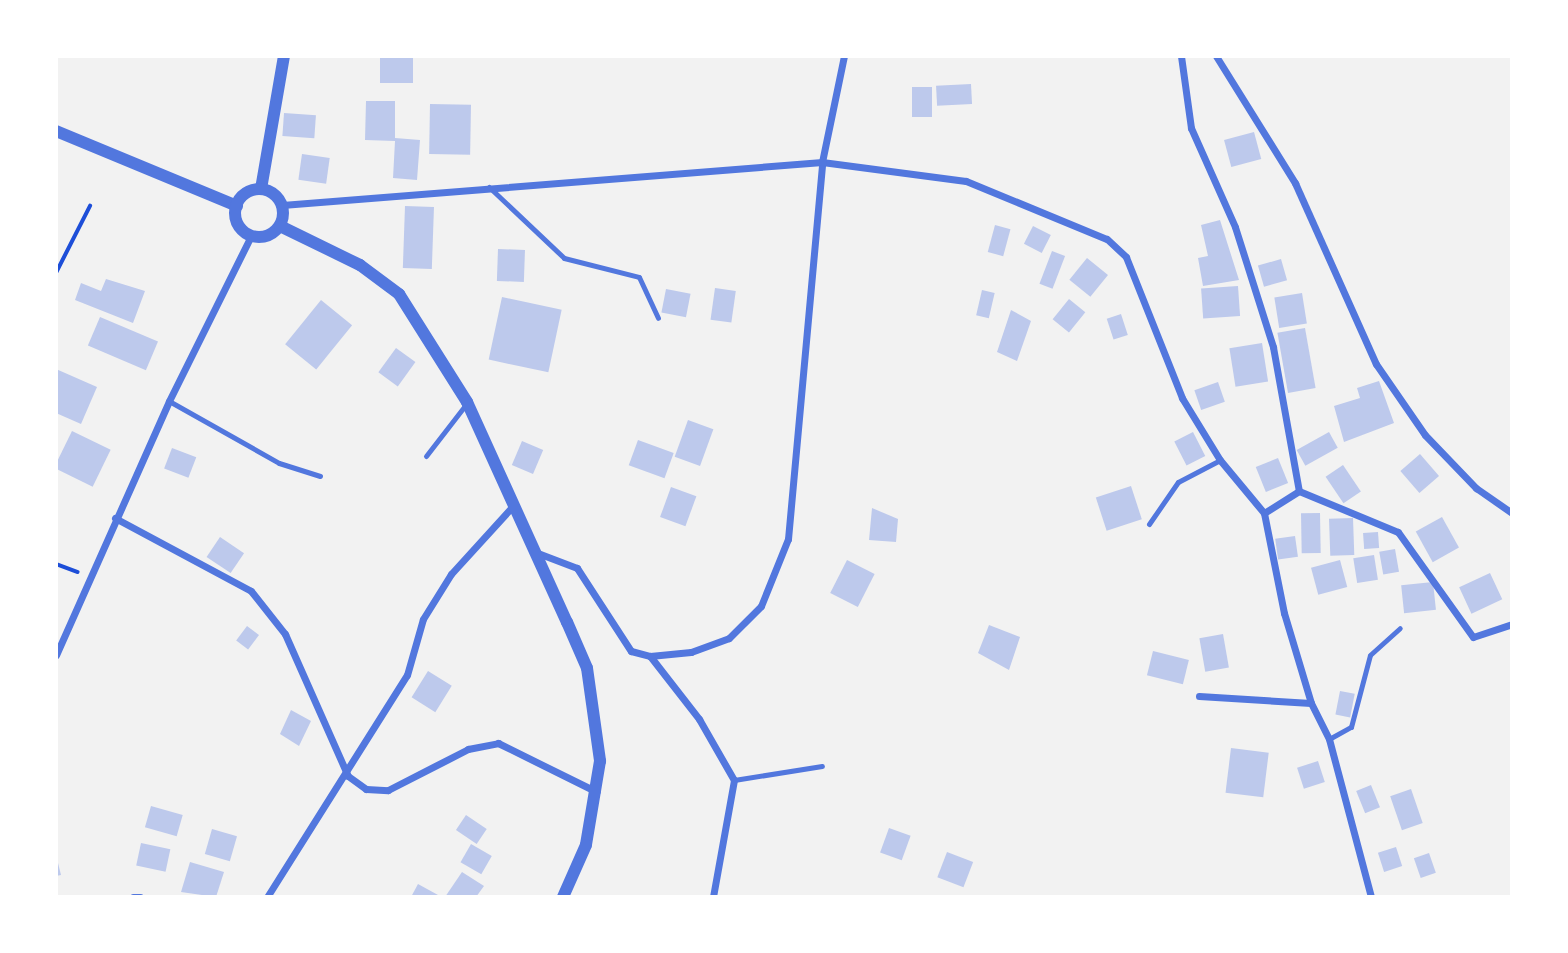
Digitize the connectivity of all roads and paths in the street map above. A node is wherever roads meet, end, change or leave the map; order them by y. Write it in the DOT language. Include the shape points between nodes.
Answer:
graph roads {
  1 [pos="284,56"];
  2 [pos="844,56"];
  3 [pos="1181,56"];
  4 [pos="1216,56"];
  5 [pos="56,131"];
  6 [pos="822,162"];
  7 [pos="489,187"];
  8 [pos="261,189"];
  9 [pos="282,205"];
  10 [pos="90,206"];
  11 [pos="237,206"];
  12 [pos="280,226"];
  13 [pos="251,236"];
  14 [pos="56,273"];
  15 [pos="658,318"];
  16 [pos="169,401"];
  17 [pos="467,402"];
  18 [pos="426,456"];
  19 [pos="1220,460"];
  20 [pos="320,477"];
  21 [pos="1299,491"];
  22 [pos="511,508"];
  23 [pos="1264,513"];
  24 [pos="1512,513"];
  25 [pos="115,518"];
  26 [pos="1149,524"];
  27 [pos="533,552"];
  28 [pos="56,564"];
  29 [pos="78,572"];
  30 [pos="1512,624"];
  31 [pos="1400,628"];
  32 [pos="56,655"];
  33 [pos="650,656"];
  34 [pos="1199,696"];
  35 [pos="1311,703"];
  36 [pos="1329,739"];
  37 [pos="822,766"];
  38 [pos="348,776"];
  39 [pos="734,780"];
  40 [pos="598,793"];
  41 [pos="133,897"];
  42 [pos="140,897"];
  43 [pos="267,897"];
  44 [pos="563,897"];
  45 [pos="713,897"];
  46 [pos="1371,897"];
  1 -- 8 [label="street"];
  2 -- 6 [label="street"];
  3 -- 21 [label="street" via="1191,128 1235,227 1273,347"];
  4 -- 24 [label="street" via="1295,183 1376,364 1425,435 1476,488"];
  5 -- 11 [label="street"];
  6 -- 7 [label="street"];
  6 -- 19 [label="street" via="966,181 1107,239 1126,257 1182,398"];
  6 -- 33 [label="street" via="788,539 761,606 729,638 691,652"];
  7 -- 9 [label="street"];
  7 -- 15 [label="lane" via="564,258 639,277"];
  8 -- 9 [label="street"];
  8 -- 11 [label="street"];
  9 -- 12 [label="street"];
  10 -- 14 [label="path"];
  11 -- 13 [label="street" via="239,226"];
  12 -- 13 [label="street" via="267,236"];
  12 -- 17 [label="street" via="360,265 399,294"];
  13 -- 16 [label="street"];
  16 -- 20 [label="lane" via="279,463"];
  16 -- 25 [label="street"];
  17 -- 18 [label="lane"];
  17 -- 22 [label="street"];
  19 -- 23 [label="street"];
  19 -- 26 [label="lane" via="1178,482"];
  21 -- 23 [label="street"];
  21 -- 30 [label="street" via="1398,532 1473,637"];
  22 -- 27 [label="street"];
  22 -- 38 [label="street" via="451,574 423,619 407,675"];
  23 -- 35 [label="street"];
  25 -- 32 [label="street"];
  25 -- 38 [label="street" via="251,591 285,634"];
  27 -- 33 [label="street" via="578,568 631,651"];
  27 -- 40 [label="street" via="587,668 596,715"];
  28 -- 29 [label="path"];
  31 -- 36 [label="lane" via="1370,655 1351,727"];
  33 -- 39 [label="street" via="699,719"];
  34 -- 35 [label="street"];
  35 -- 36 [label="street"];
  36 -- 46 [label="street"];
  37 -- 39 [label="lane"];
  38 -- 40 [label="street" via="366,789 388,790 468,750 498,743"];
  38 -- 43 [label="street"];
  39 -- 45 [label="street"];
  40 -- 44 [label="street"];
  41 -- 42 [label="street"];
}
